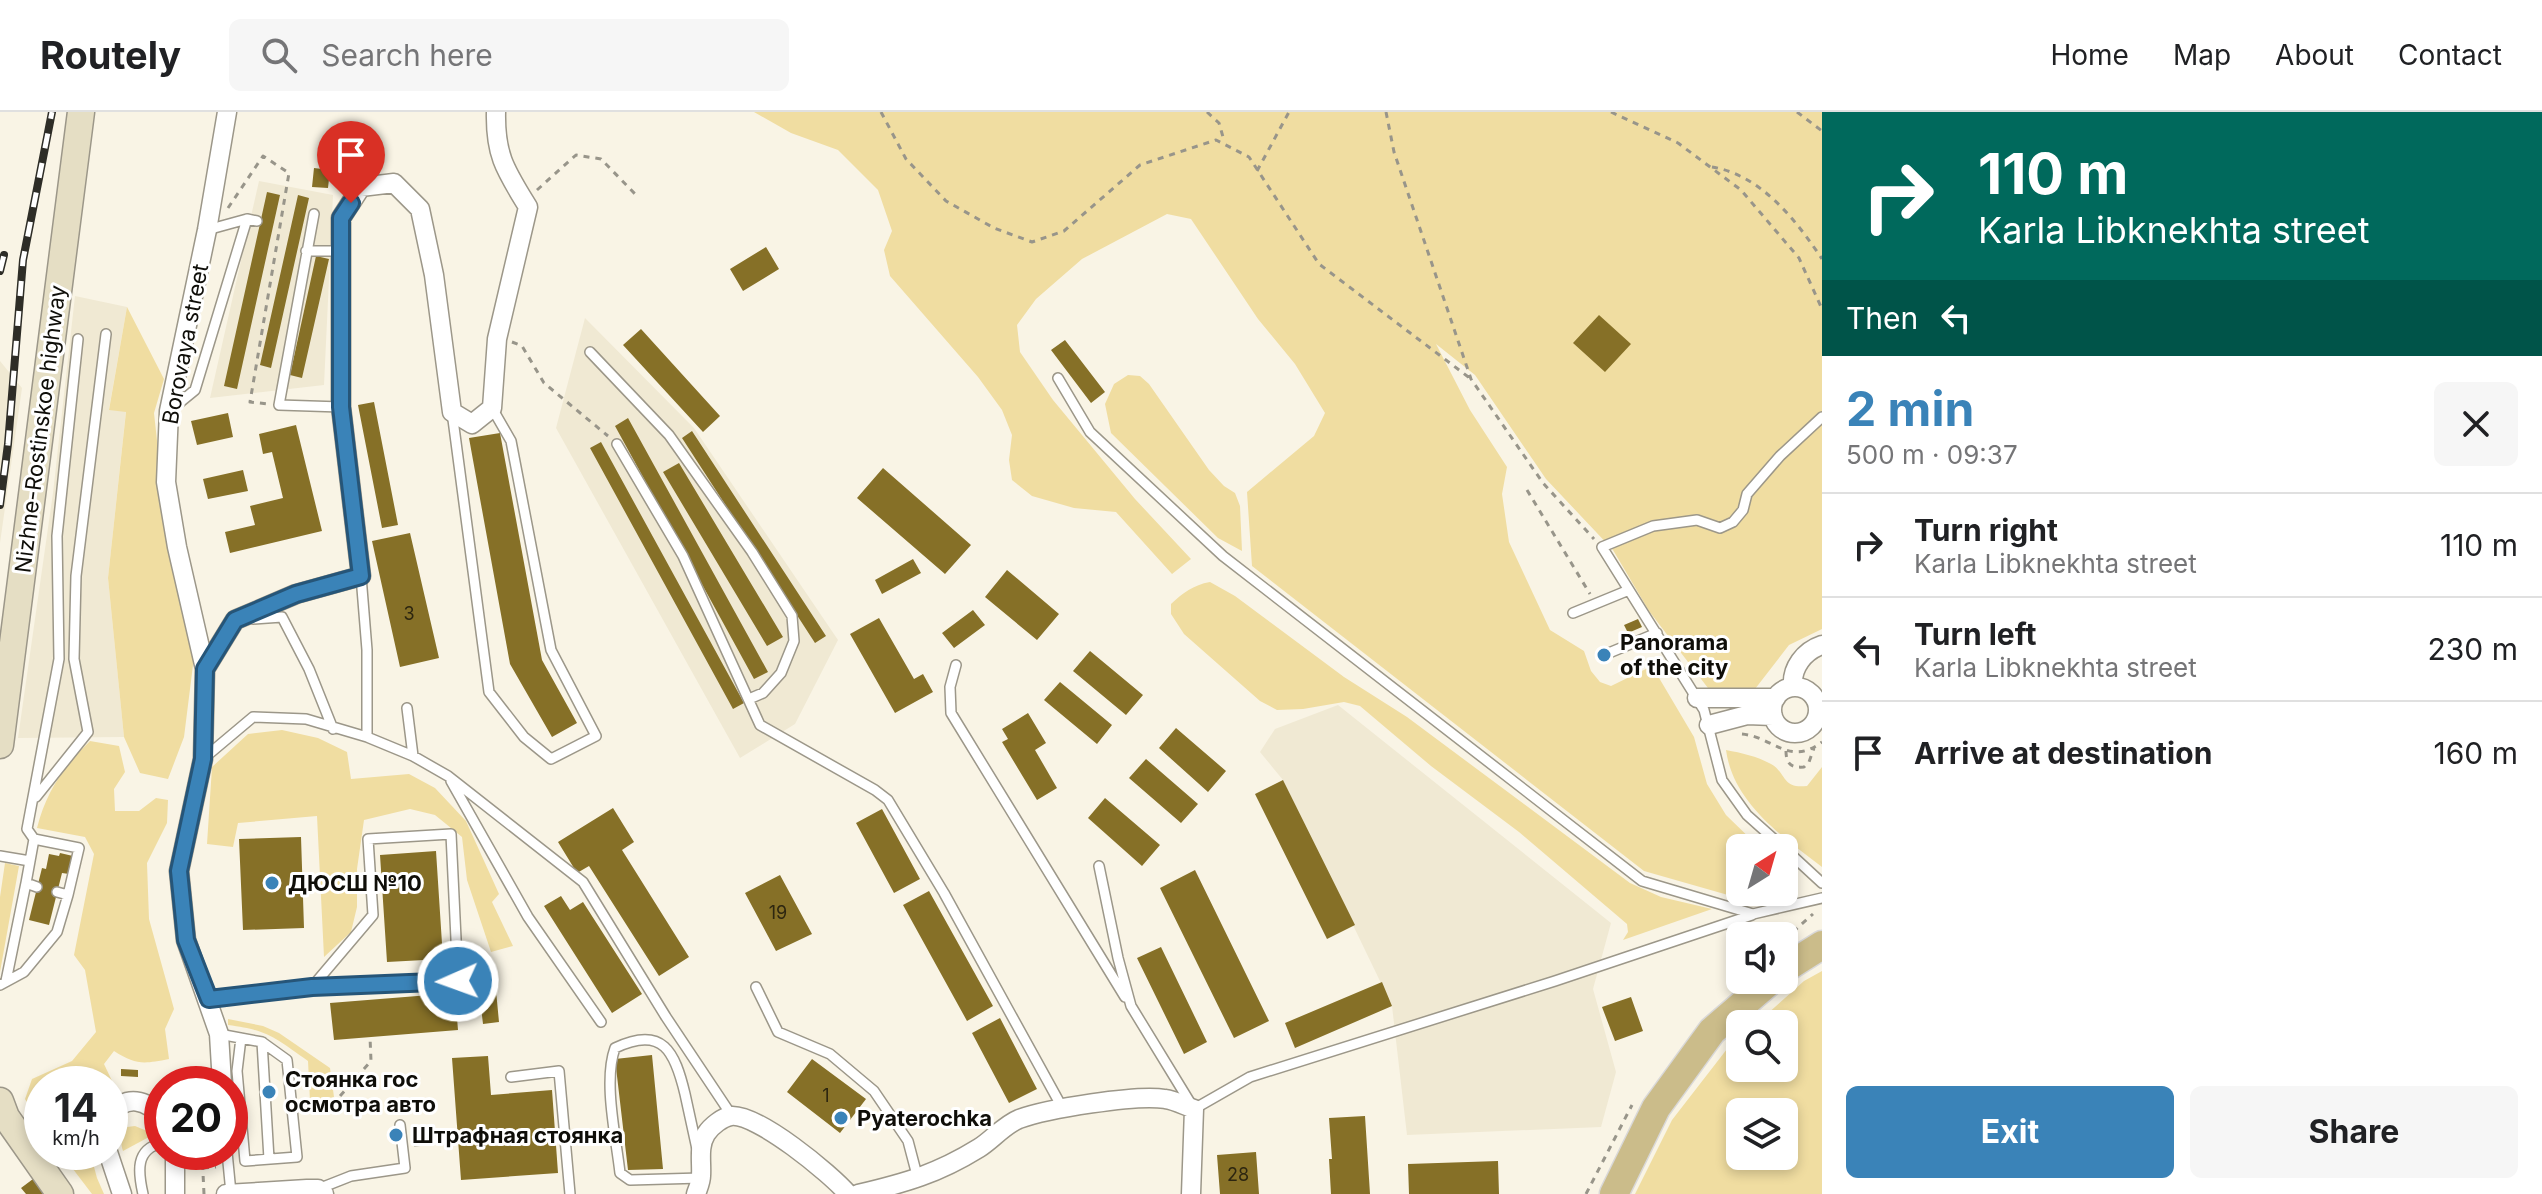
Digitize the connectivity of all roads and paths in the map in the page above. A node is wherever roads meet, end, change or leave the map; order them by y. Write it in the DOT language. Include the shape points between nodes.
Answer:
graph roads {
  1 [pos="81,112"];
  2 [pos="227,112"];
  3 [pos="486,112"];
  4 [pos="881,112"];
  5 [pos="1207,112"];
  6 [pos="1289,112"];
  7 [pos="1386,112"];
  8 [pos="1611,112"];
  9 [pos="1797,112"];
  10 [pos="495,120"];
  11 [pos="1822,131"];
  12 [pos="1223,137"];
  13 [pos="1709,167"];
  14 [pos="1257,171"];
  15 [pos="638,197"];
  16 [pos="528,207"];
  17 [pos="314,214"];
  18 [pos="207,230"];
  19 [pos="306,251"];
  20 [pos="341,251"];
  21 [pos="1822,259"];
  22 [pos="1822,309"];
  23 [pos="106,334"];
  24 [pos="78,339"];
  25 [pos="497,339"];
  26 [pos="590,352"];
  27 [pos="1058,378"];
  28 [pos="1471,379"];
  29 [pos="279,405"];
  30 [pos="341,407"];
  31 [pos="492,408"];
  32 [pos="169,411"];
  33 [pos="452,412"];
  34 [pos="1822,417"];
  35 [pos="617,444"];
  36 [pos="1527,490"];
  37 [pos="1602,547"];
  38 [pos="361,576"];
  39 [pos="1629,590"];
  40 [pos="1596,604"];
  41 [pos="1573,613"];
  42 [pos="235,620"];
  43 [pos="1657,633"];
  44 [pos="1822,645"];
  45 [pos="1604,655"];
  46 [pos="956,665"];
  47 [pos="205,669"];
  48 [pos="1793,687"];
  49 [pos="1697,698"];
  50 [pos="749,699"];
  51 [pos="1774,707"];
  52 [pos="407,708"];
  53 [pos="333,729"];
  54 [pos="1710,729"];
  55 [pos="367,737"];
  56 [pos="1822,742"];
  57 [pos="0,745"];
  58 [pos="1814,748"];
  59 [pos="1786,751"];
  60 [pos="413,756"];
  61 [pos="203,759"];
  62 [pos="448,776"];
  63 [pos="33,801"];
  64 [pos="1768,834"];
  65 [pos="34,839"];
  66 [pos="0,856"];
  67 [pos="30,861"];
  68 [pos="1798,861"];
  69 [pos="1099,866"];
  70 [pos="26,883"];
  71 [pos="1822,883"];
  72 [pos="37,887"];
  73 [pos="57,892"];
  74 [pos="68,895"];
  75 [pos="1822,898"];
  76 [pos="1753,914"];
  77 [pos="1814,914"];
  78 [pos="1798,928"];
  79 [pos="1822,945"];
  80 [pos="1798,960"];
  81 [pos="3,983"];
  82 [pos="312,987"];
  83 [pos="756,987"];
  84 [pos="1755,994"];
  85 [pos="209,999"];
  86 [pos="1131,1006"];
  87 [pos="601,1022"];
  88 [pos="219,1034"];
  89 [pos="370,1037"];
  90 [pos="241,1038"];
  91 [pos="262,1042"];
  92 [pos="221,1066"];
  93 [pos="511,1077"];
  94 [pos="0,1101"];
  95 [pos="308,1108"];
  96 [pos="1063,1109"];
  97 [pos="1194,1109"];
  98 [pos="732,1116"];
  99 [pos="400,1125"];
  100 [pos="458,1141"];
  101 [pos="403,1147"];
  102 [pos="144,1153"];
  103 [pos="700,1158"];
  104 [pos="269,1159"];
  105 [pos="114,1170"];
  106 [pos="175,1170"];
  107 [pos="203,1170"];
  108 [pos="227,1170"];
  109 [pos="918,1179"];
  110 [pos="699,1186"];
  111 [pos="321,1192"];
  112 [pos="60,1194"];
  113 [pos="122,1194"];
  114 [pos="143,1194"];
  115 [pos="175,1194"];
  116 [pos="204,1194"];
  117 [pos="228,1194"];
  118 [pos="570,1194"];
  119 [pos="848,1194"];
  120 [pos="858,1194"];
  121 [pos="1191,1194"];
  122 [pos="1614,1194"];
  1 -- 57 [label="street, Nizhne-Rostinskoe highway"];
  2 -- 18 [label="street, Borovaya street"];
  3 -- 10 [label="street"];
  4 -- 14 [label="path" via="906,159 946,201 1032,242 1064,231 1140,165 1186,149 1216,140 1249,157"];
  5 -- 12 [label="path" via="1219,123"];
  6 -- 14 [label="path"];
  7 -- 28 [label="path" via="1394,152"];
  8 -- 13 [label="path" via="1678,143"];
  9 -- 11 [label="path"];
  10 -- 16 [label="street" via="502,163"];
  13 -- 21 [label="path" via="1727,169 1770,195"];
  13 -- 22 [label="path" via="1741,190 1799,258"];
  14 -- 28 [label="path" via="1319,264"];
  15 -- 16 [label="path" via="601,159 576,155 536,190"];
  16 -- 25 [label="street"];
  17 -- 19 [label="lane"];
  18 -- 29 [label="path" via="263,156 289,173 250,402"];
  18 -- 32 [label="street, Borovaya street"];
  18 -- 32 [label="lane" via="252,220 195,390"];
  19 -- 20 [label="lane"];
  19 -- 29 [label="lane"];
  20 -- 30 [label="street"];
  20 -- 33 [label="street" via="341,218 361,187 394,183 420,209"];
  23 -- 63 [label="lane" via="76,576 74,659 88,732"];
  24 -- 63 [label="lane" via="57,536 59,659"];
  25 -- 31 [label="street"];
  25 -- 35 [label="path" via="522,346 544,383"];
  26 -- 50 [label="lane" via="669,435 792,616 794,641 781,673 763,693"];
  27 -- 76 [label="lane" via="1090,432 1223,556 1642,881"];
  28 -- 37 [label="path" via="1543,483"];
  29 -- 30 [label="lane"];
  30 -- 38 [label="street"];
  31 -- 33 [label="street" via="472,424"];
  31 -- 33 [label="lane" via="511,441 551,650 596,736 551,759 524,737 489,692"];
  32 -- 47 [label="street, Borovaya street" via="166,482"];
  34 -- 37 [label="lane" via="1755,484 1733,522 1720,528 1697,520 1653,526"];
  35 -- 50 [label="lane" via="683,556"];
  36 -- 40 [label="path"];
  37 -- 39 [label="lane"];
  38 -- 42 [label="street" via="296,594"];
  38 -- 55 [label="lane"];
  39 -- 40 [label="lane"];
  39 -- 43 [label="lane"];
  40 -- 41 [label="lane"];
  42 -- 47 [label="street"];
  42 -- 53 [label="lane" via="282,617"];
  43 -- 45 [label="lane"];
  43 -- 49 [label="lane"];
  44 -- 48 [label="street" via="1797,665"];
  46 -- 86 [label="lane" via="951,713"];
  47 -- 61 [label="street, Borovaya street"];
  48 -- 51 [label="street" via="1784,690"];
  48 -- 51 [label="street" via="1815,698 1813,724 1789,732 1781,727"];
  49 -- 51 [label="street"];
  49 -- 54 [label="lane"];
  50 -- 96 [label="lane" via="760,725 888,800"];
  51 -- 54 [label="street"];
  52 -- 60 [label="lane"];
  53 -- 55 [label="lane"];
  53 -- 61 [label="lane" via="306,719 253,717"];
  54 -- 59 [label="path" via="1749,735"];
  54 -- 64 [label="lane" via="1722,780"];
  55 -- 60 [label="lane"];
  56 -- 58 [label="path"];
  58 -- 59 [label="path"];
  58 -- 59 [label="path" via="1804,767 1790,765"];
  60 -- 62 [label="lane"];
  61 -- 85 [label="street, Borovaya street" via="179,871 186,940"];
  62 -- 87 [label="lane" via="528,917"];
  62 -- 98 [label="lane" via="583,882"];
  63 -- 65 [label="lane" via="27,829"];
  65 -- 67 [label="lane"];
  65 -- 74 [label="lane" via="79,848"];
  66 -- 67 [label="lane"];
  67 -- 70 [label="lane"];
  68 -- 71 [label="lane"];
  69 -- 86 [label="lane"];
  70 -- 72 [label="lane"];
  70 -- 81 [label="lane"];
  73 -- 74 [label="lane"];
  74 -- 81 [label="lane" via="57,932 24,972"];
  75 -- 76 [label="lane"];
  76 -- 97 [label="lane" via="1250,1077"];
  77 -- 78 [label="path"];
  79 -- 80 [label="main road"];
  82 -- 82 [label="lane" via="458,981 451,834 368,839 373,915"];
  82 -- 85 [label="lane"];
  83 -- 109 [label="lane" via="778,1032 830,1054 874,1091 908,1141"];
  84 -- 122 [label="main road" via="1712,1031 1656,1108"];
  85 -- 88 [label="street, Borovaya street"];
  86 -- 97 [label="lane"];
  88 -- 90 [label="lane"];
  88 -- 92 [label="street, Borovaya street"];
  89 -- 95 [label="path" via="371,1061 333,1104"];
  90 -- 91 [label="lane"];
  90 -- 104 [label="lane" via="237,1071 245,1161"];
  91 -- 104 [label="lane"];
  91 -- 104 [label="lane" via="287,1060 297,1157"];
  93 -- 118 [label="lane" via="559,1071"];
  94 -- 112 [label="street"];
  96 -- 97 [label="street" via="1144,1097"];
  96 -- 109 [label="street" via="1016,1120 982,1147"];
  97 -- 121 [label="street"];
  98 -- 103 [label="street" via="706,1133"];
  98 -- 119 [label="street" via="751,1120 791,1146"];
  99 -- 101 [label="lane"];
  100 -- 101 [label="path"];
  101 -- 111 [label="lane" via="405,1168 351,1176"];
  102 -- 114 [label="lane" via="139,1174"];
  103 -- 110 [label="street"];
  103 -- 110 [label="lane" via="680,1070 669,1049 652,1040 615,1048 609,1063 620,1173 630,1180"];
  105 -- 113 [label="street"];
  106 -- 115 [label="street"];
  107 -- 116 [label="path"];
  108 -- 117 [label="lane"];
  109 -- 120 [label="street"];
  111 -- 117 [label="street"];
}
